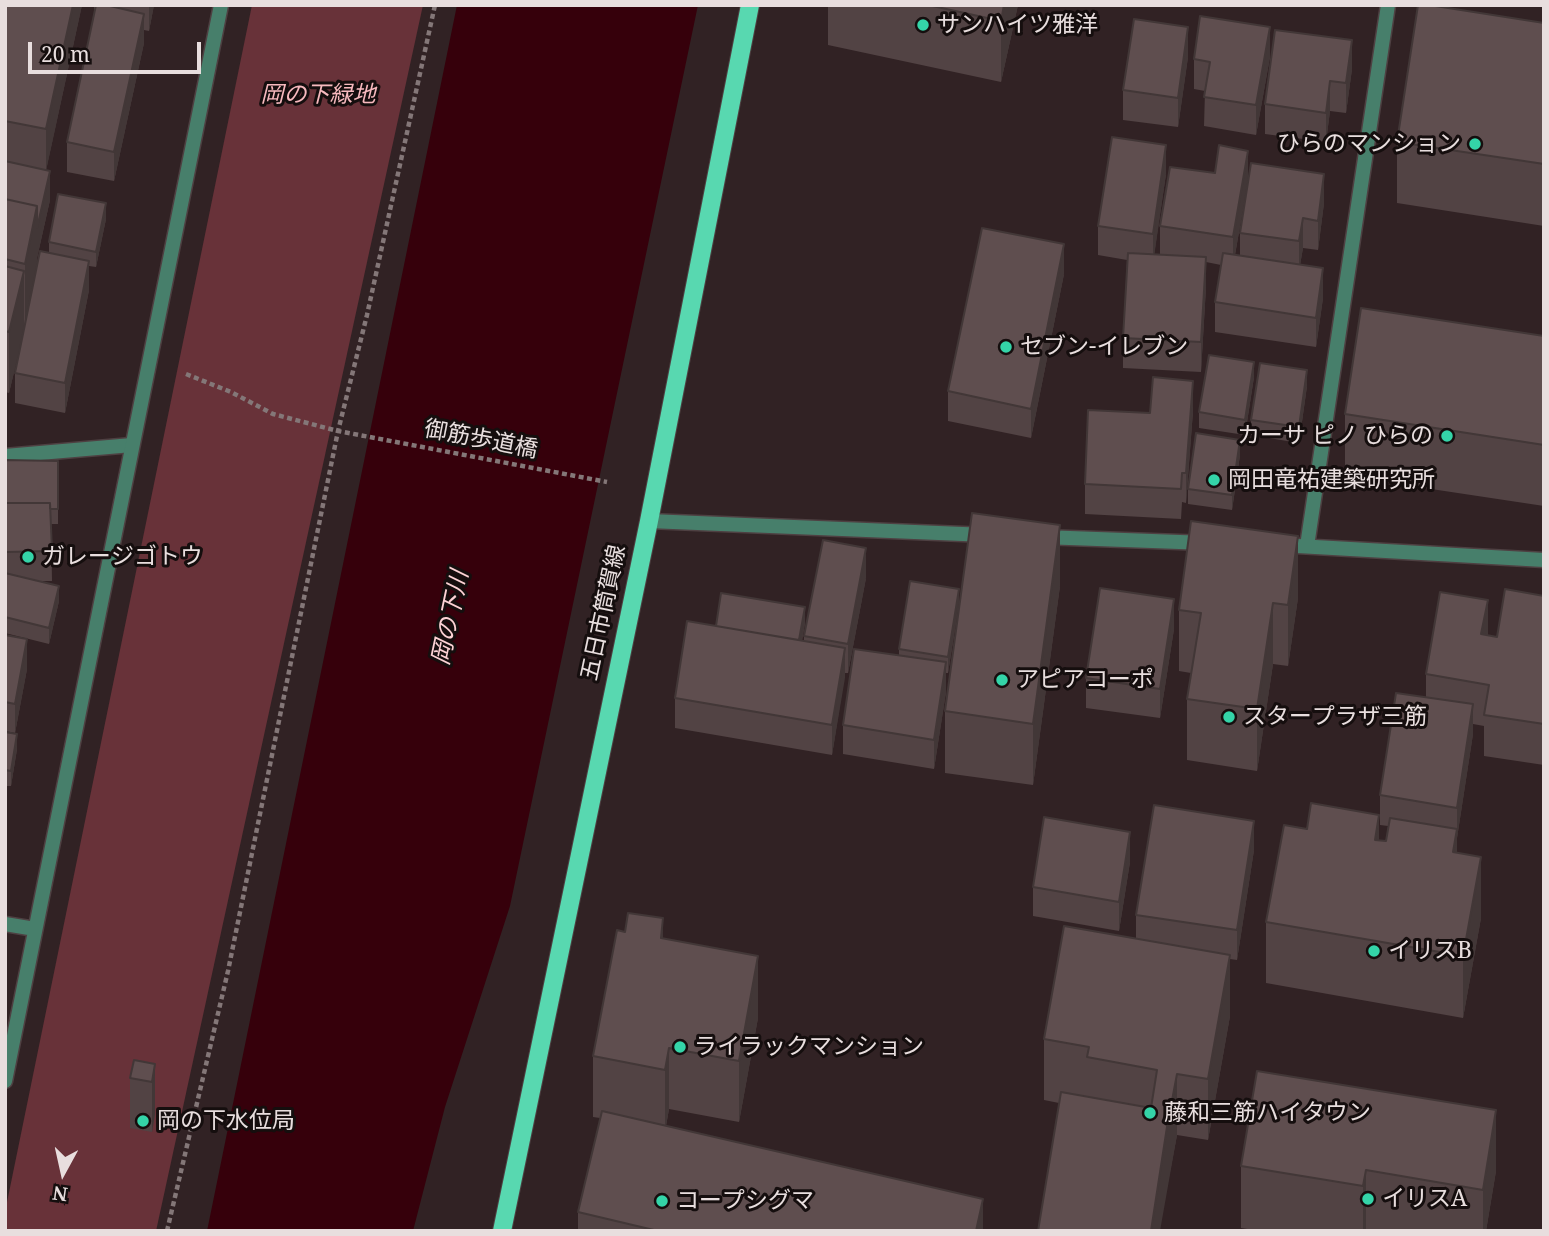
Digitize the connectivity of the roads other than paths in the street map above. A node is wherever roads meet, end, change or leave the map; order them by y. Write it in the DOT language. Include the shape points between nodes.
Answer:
graph roads {
  1 [pos="222,5"];
  2 [pos="750,5"];
  3 [pos="1388,5"];
  4 [pos="132,445"];
  5 [pos="5,456"];
  6 [pos="649,521"];
  7 [pos="1226,544"];
  8 [pos="1267,545"];
  9 [pos="1307,546"];
  10 [pos="1544,560"];
  11 [pos="5,923"];
  12 [pos="35,929"];
  13 [pos="5,1081"];
  14 [pos="502,1231"];
  1 -- 4 [label="street"];
  2 -- 6 [label="main road, 五日市筒賀線"];
  3 -- 9 [label="street"];
  4 -- 5 [label="street"];
  4 -- 12 [label="street"];
  6 -- 7 [label="street"];
  6 -- 14 [label="main road, 五日市筒賀線"];
  8 -- 9 [label="street"];
  9 -- 10 [label="street"];
  11 -- 12 [label="street"];
  12 -- 13 [label="street"];
}
